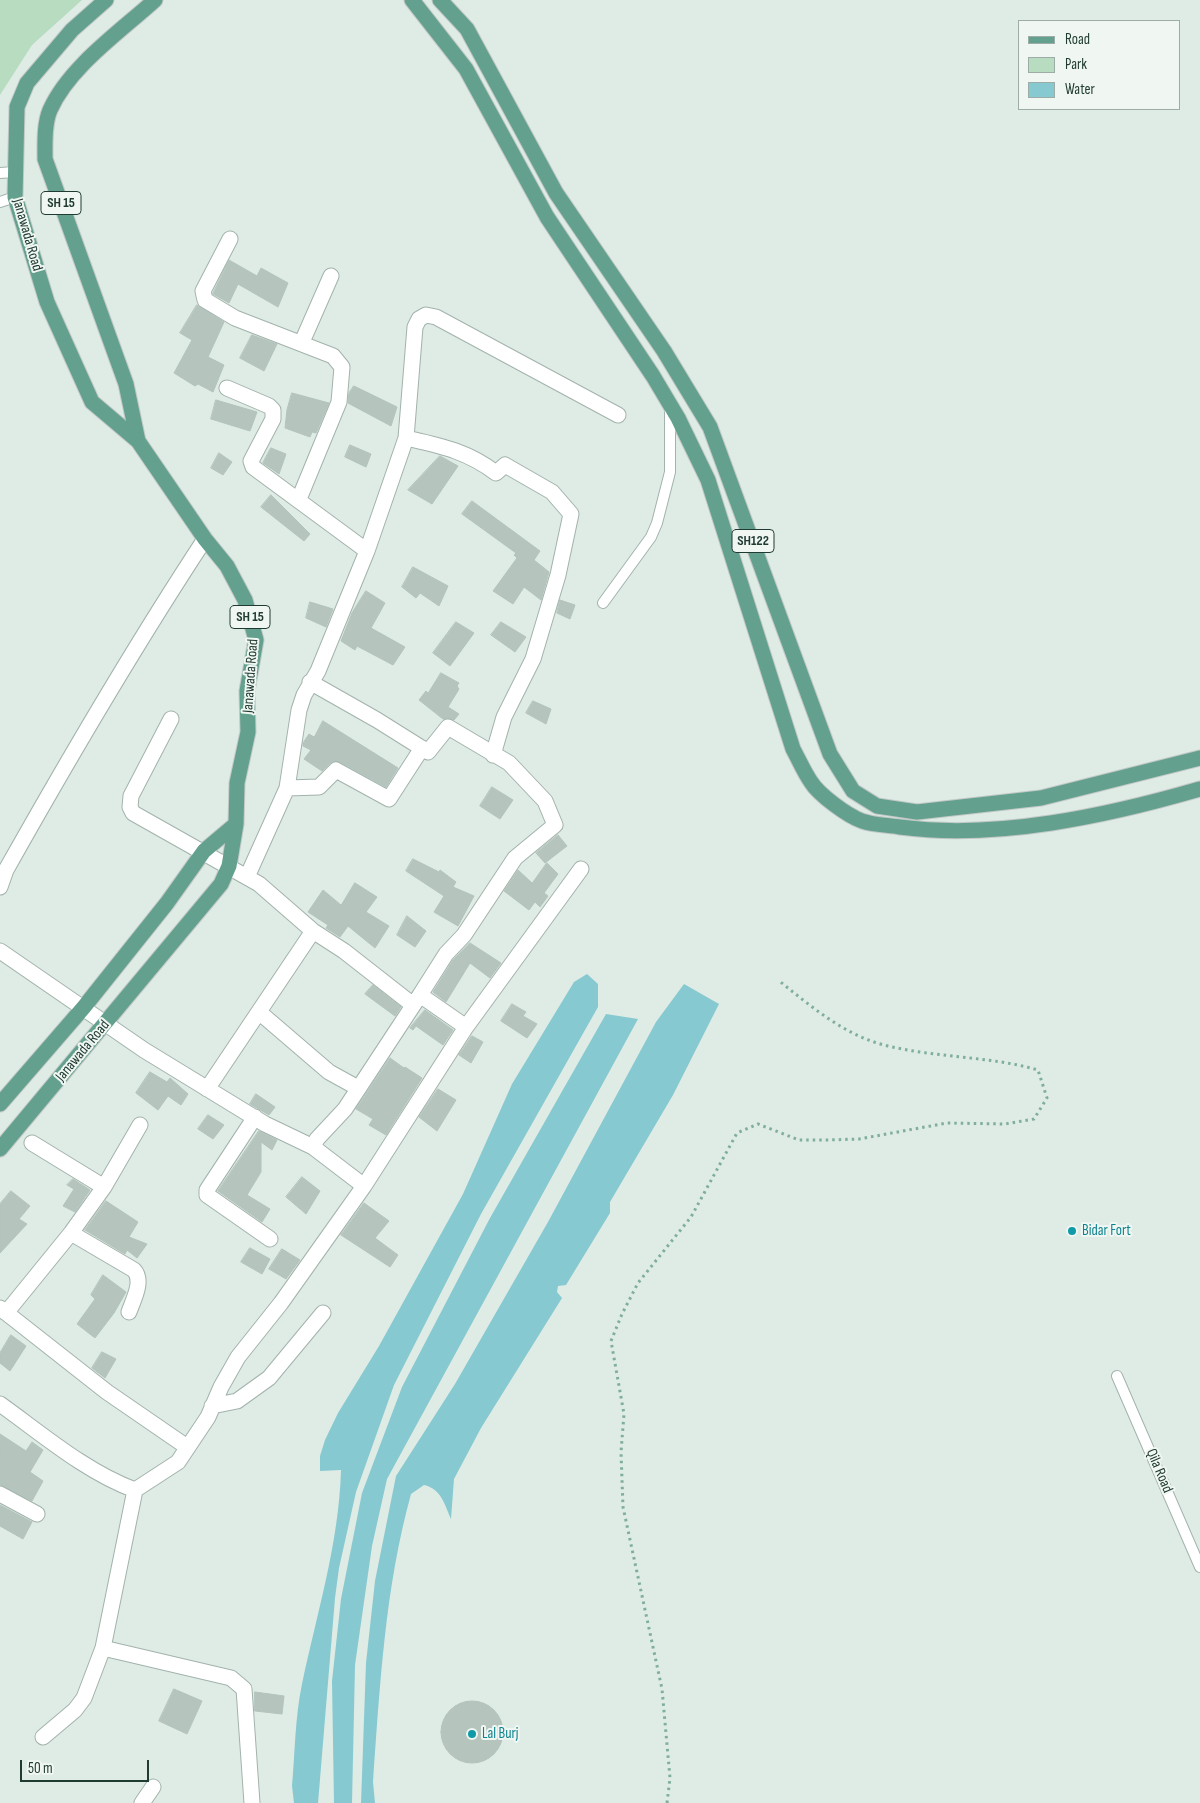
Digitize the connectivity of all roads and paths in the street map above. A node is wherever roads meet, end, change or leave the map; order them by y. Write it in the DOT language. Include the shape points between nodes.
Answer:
graph roads {
  1 [pos="106,0"];
  2 [pos="155,0"];
  3 [pos="412,0"];
  4 [pos="440,0"];
  5 [pos="7,172"];
  6 [pos="15,197"];
  7 [pos="0,202"];
  8 [pos="230,239"];
  9 [pos="331,276"];
  10 [pos="302,342"];
  11 [pos="228,388"];
  12 [pos="670,406"];
  13 [pos="618,415"];
  14 [pos="406,438"];
  15 [pos="138,441"];
  16 [pos="299,499"];
  17 [pos="205,539"];
  18 [pos="366,552"];
  19 [pos="603,603"];
  20 [pos="310,682"];
  21 [pos="171,719"];
  22 [pos="422,748"];
  23 [pos="493,755"];
  24 [pos="1200,758"];
  25 [pos="287,788"];
  26 [pos="1200,789"];
  27 [pos="1006,802"];
  28 [pos="236,824"];
  29 [pos="1010,828"];
  30 [pos="204,851"];
  31 [pos="229,866"];
  32 [pos="581,869"];
  33 [pos="247,876"];
  34 [pos="0,887"];
  35 [pos="313,931"];
  36 [pos="0,950"];
  37 [pos="778,980"];
  38 [pos="416,1000"];
  39 [pos="84,1007"];
  40 [pos="260,1012"];
  41 [pos="107,1023"];
  42 [pos="466,1027"];
  43 [pos="207,1088"];
  44 [pos="358,1088"];
  45 [pos="0,1104"];
  46 [pos="255,1117"];
  47 [pos="140,1125"];
  48 [pos="32,1143"];
  49 [pos="313,1147"];
  50 [pos="0,1149"];
  51 [pos="364,1186"];
  52 [pos="104,1187"];
  53 [pos="71,1233"];
  54 [pos="270,1239"];
  55 [pos="3,1310"];
  56 [pos="129,1312"];
  57 [pos="323,1314"];
  58 [pos="1117,1376"];
  59 [pos="0,1404"];
  60 [pos="212,1406"];
  61 [pos="187,1447"];
  62 [pos="135,1490"];
  63 [pos="0,1494"];
  64 [pos="37,1514"];
  65 [pos="1200,1567"];
  66 [pos="103,1648"];
  67 [pos="43,1737"];
  68 [pos="153,1787"];
  69 [pos="142,1803"];
  70 [pos="252,1803"];
  71 [pos="667,1803"];
  1 -- 5 [label="main road, Janawada Road / SH 15" via="72,30 27,83 16,107"];
  2 -- 15 [label="main road, Janawada Road / SH 15" via="62,89 49,112 45,138 45,159 126,384"];
  3 -- 12 [label="main road" via="466,68 547,216"];
  4 -- 27 [label="main road, SH122" via="467,29 556,193 664,351 710,427 830,754 853,791 877,806 917,812"];
  5 -- 6 [label="main road, Janawada Road / SH 15"];
  6 -- 7 [label="lane"];
  6 -- 15 [label="main road, Janawada Road / SH 15" via="47,302 92,402"];
  8 -- 10 [label="street" via="203,291 206,300 236,318"];
  9 -- 10 [label="street"];
  10 -- 16 [label="street" via="333,356 342,367 339,402"];
  11 -- 16 [label="street" via="273,410 273,419 251,461 259,472"];
  12 -- 19 [label="lane" via="670,472 657,523 652,537"];
  12 -- 29 [label="main road" via="708,480 793,749 812,784 841,810 863,821 935,832"];
  13 -- 14 [label="street" via="436,317 426,315 419,319 416,327"];
  14 -- 18 [label="street"];
  14 -- 23 [label="street" via="452,448 478,459 496,473 504,466 552,492 571,514 558,575 533,659 504,717"];
  15 -- 17 [label="main road, Janawada Road / SH 15"];
  16 -- 18 [label="street"];
  17 -- 28 [label="main road, Janawada Road / SH 15" via="227,566 245,600 256,640 247,691 248,732 237,783"];
  17 -- 34 [label="street" via="74,747 6,870"];
  18 -- 20 [label="street" via="318,671"];
  20 -- 22 [label="street"];
  20 -- 25 [label="street" via="299,710"];
  21 -- 30 [label="street" via="131,796 130,807 133,813"];
  22 -- 23 [label="street" via="428,752 448,727"];
  22 -- 25 [label="street" via="389,800 336,770 320,787"];
  23 -- 38 [label="street" via="509,763 545,801 555,825 515,858"];
  24 -- 27 [label="main road, SH122" via="1041,798"];
  25 -- 33 [label="street"];
  26 -- 29 [label="main road" via="1136,807"];
  27 -- 29 [label="main road"];
  28 -- 30 [label="main road, Janawada Road"];
  28 -- 31 [label="main road, Janawada Road / SH 15"];
  30 -- 31 [label="street"];
  30 -- 39 [label="main road, Janawada Road" via="168,903"];
  31 -- 33 [label="street"];
  31 -- 41 [label="main road, Janawada Road / SH 15" via="221,884"];
  32 -- 42 [label="street"];
  33 -- 35 [label="street"];
  35 -- 38 [label="street"];
  35 -- 40 [label="street"];
  36 -- 39 [label="street"];
  37 -- 71 [label="path" via="831,1021 879,1043 911,1051 1012,1063 1038,1070 1047,1098 1034,1119 1005,1124 947,1123 860,1140 799,1140 758,1124 737,1133 721,1157 691,1217 638,1283 611,1341 624,1414 623,1507 662,1689 670,1778"];
  38 -- 42 [label="street"];
  38 -- 44 [label="street"];
  39 -- 41 [label="street"];
  39 -- 45 [label="main road, Janawada Road"];
  40 -- 43 [label="street"];
  40 -- 44 [label="street" via="329,1072"];
  41 -- 43 [label="street"];
  41 -- 50 [label="main road, Janawada Road / SH 15"];
  42 -- 51 [label="street"];
  43 -- 46 [label="street"];
  44 -- 49 [label="street"];
  46 -- 49 [label="street"];
  46 -- 54 [label="street" via="206,1190 207,1195"];
  47 -- 52 [label="street"];
  48 -- 52 [label="street"];
  49 -- 51 [label="street"];
  51 -- 60 [label="street" via="281,1303 238,1357"];
  52 -- 53 [label="street"];
  53 -- 55 [label="street"];
  53 -- 56 [label="street" via="138,1275"];
  55 -- 61 [label="street" via="107,1392"];
  57 -- 60 [label="street" via="269,1378 237,1401"];
  58 -- 65 [label="lane, Qila Road"];
  59 -- 62 [label="street" via="71,1454 117,1483"];
  60 -- 61 [label="street"];
  61 -- 62 [label="street" via="178,1462"];
  62 -- 66 [label="street"];
  63 -- 64 [label="street"];
  66 -- 67 [label="street" via="84,1698"];
  66 -- 70 [label="street" via="197,1669 239,1683 244,1689"];
  68 -- 69 [label="street"];
}
